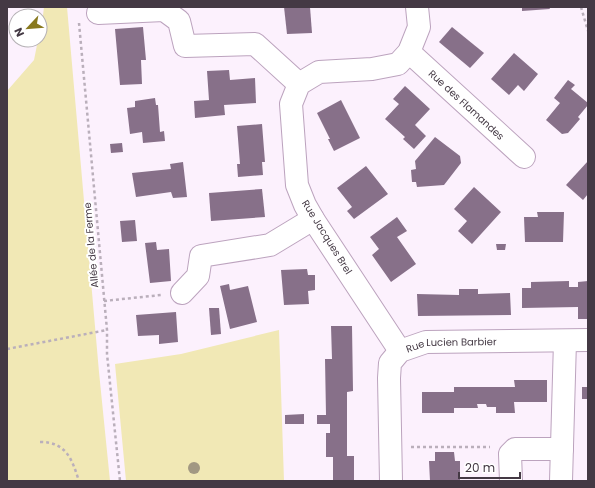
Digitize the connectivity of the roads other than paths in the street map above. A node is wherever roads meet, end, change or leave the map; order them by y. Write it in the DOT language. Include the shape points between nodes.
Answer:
graph roads {
  1 [pos="417,7"];
  2 [pos="98,13"];
  3 [pos="409,52"];
  4 [pos="299,84"];
  5 [pos="524,157"];
  6 [pos="313,219"];
  7 [pos="182,293"];
  8 [pos="588,340"];
  9 [pos="565,341"];
  10 [pos="400,352"];
  11 [pos="562,449"];
  12 [pos="391,481"];
  13 [pos="511,481"];
  14 [pos="561,481"];
  1 -- 3 [label="street" via="419,28"];
  2 -- 4 [label="street" via="164,10 179,21 185,46 255,44"];
  3 -- 4 [label="street" via="398,64 372,69 319,72"];
  3 -- 5 [label="street, Rue des Flamandes"];
  4 -- 6 [label="street, Rue Jacques Brel" via="291,104 298,185"];
  6 -- 7 [label="street" via="270,245 201,256 198,276"];
  6 -- 10 [label="street, Rue Jacques Brel"];
  8 -- 9 [label="street, Rue Lucien Barbier"];
  9 -- 10 [label="street, Rue Lucien Barbier" via="426,342"];
  9 -- 11 [label="street"];
  10 -- 12 [label="street, Rue Lucien Barbier" via="390,363"];
  11 -- 13 [label="street" via="515,449 510,454"];
  11 -- 14 [label="street"];
}
